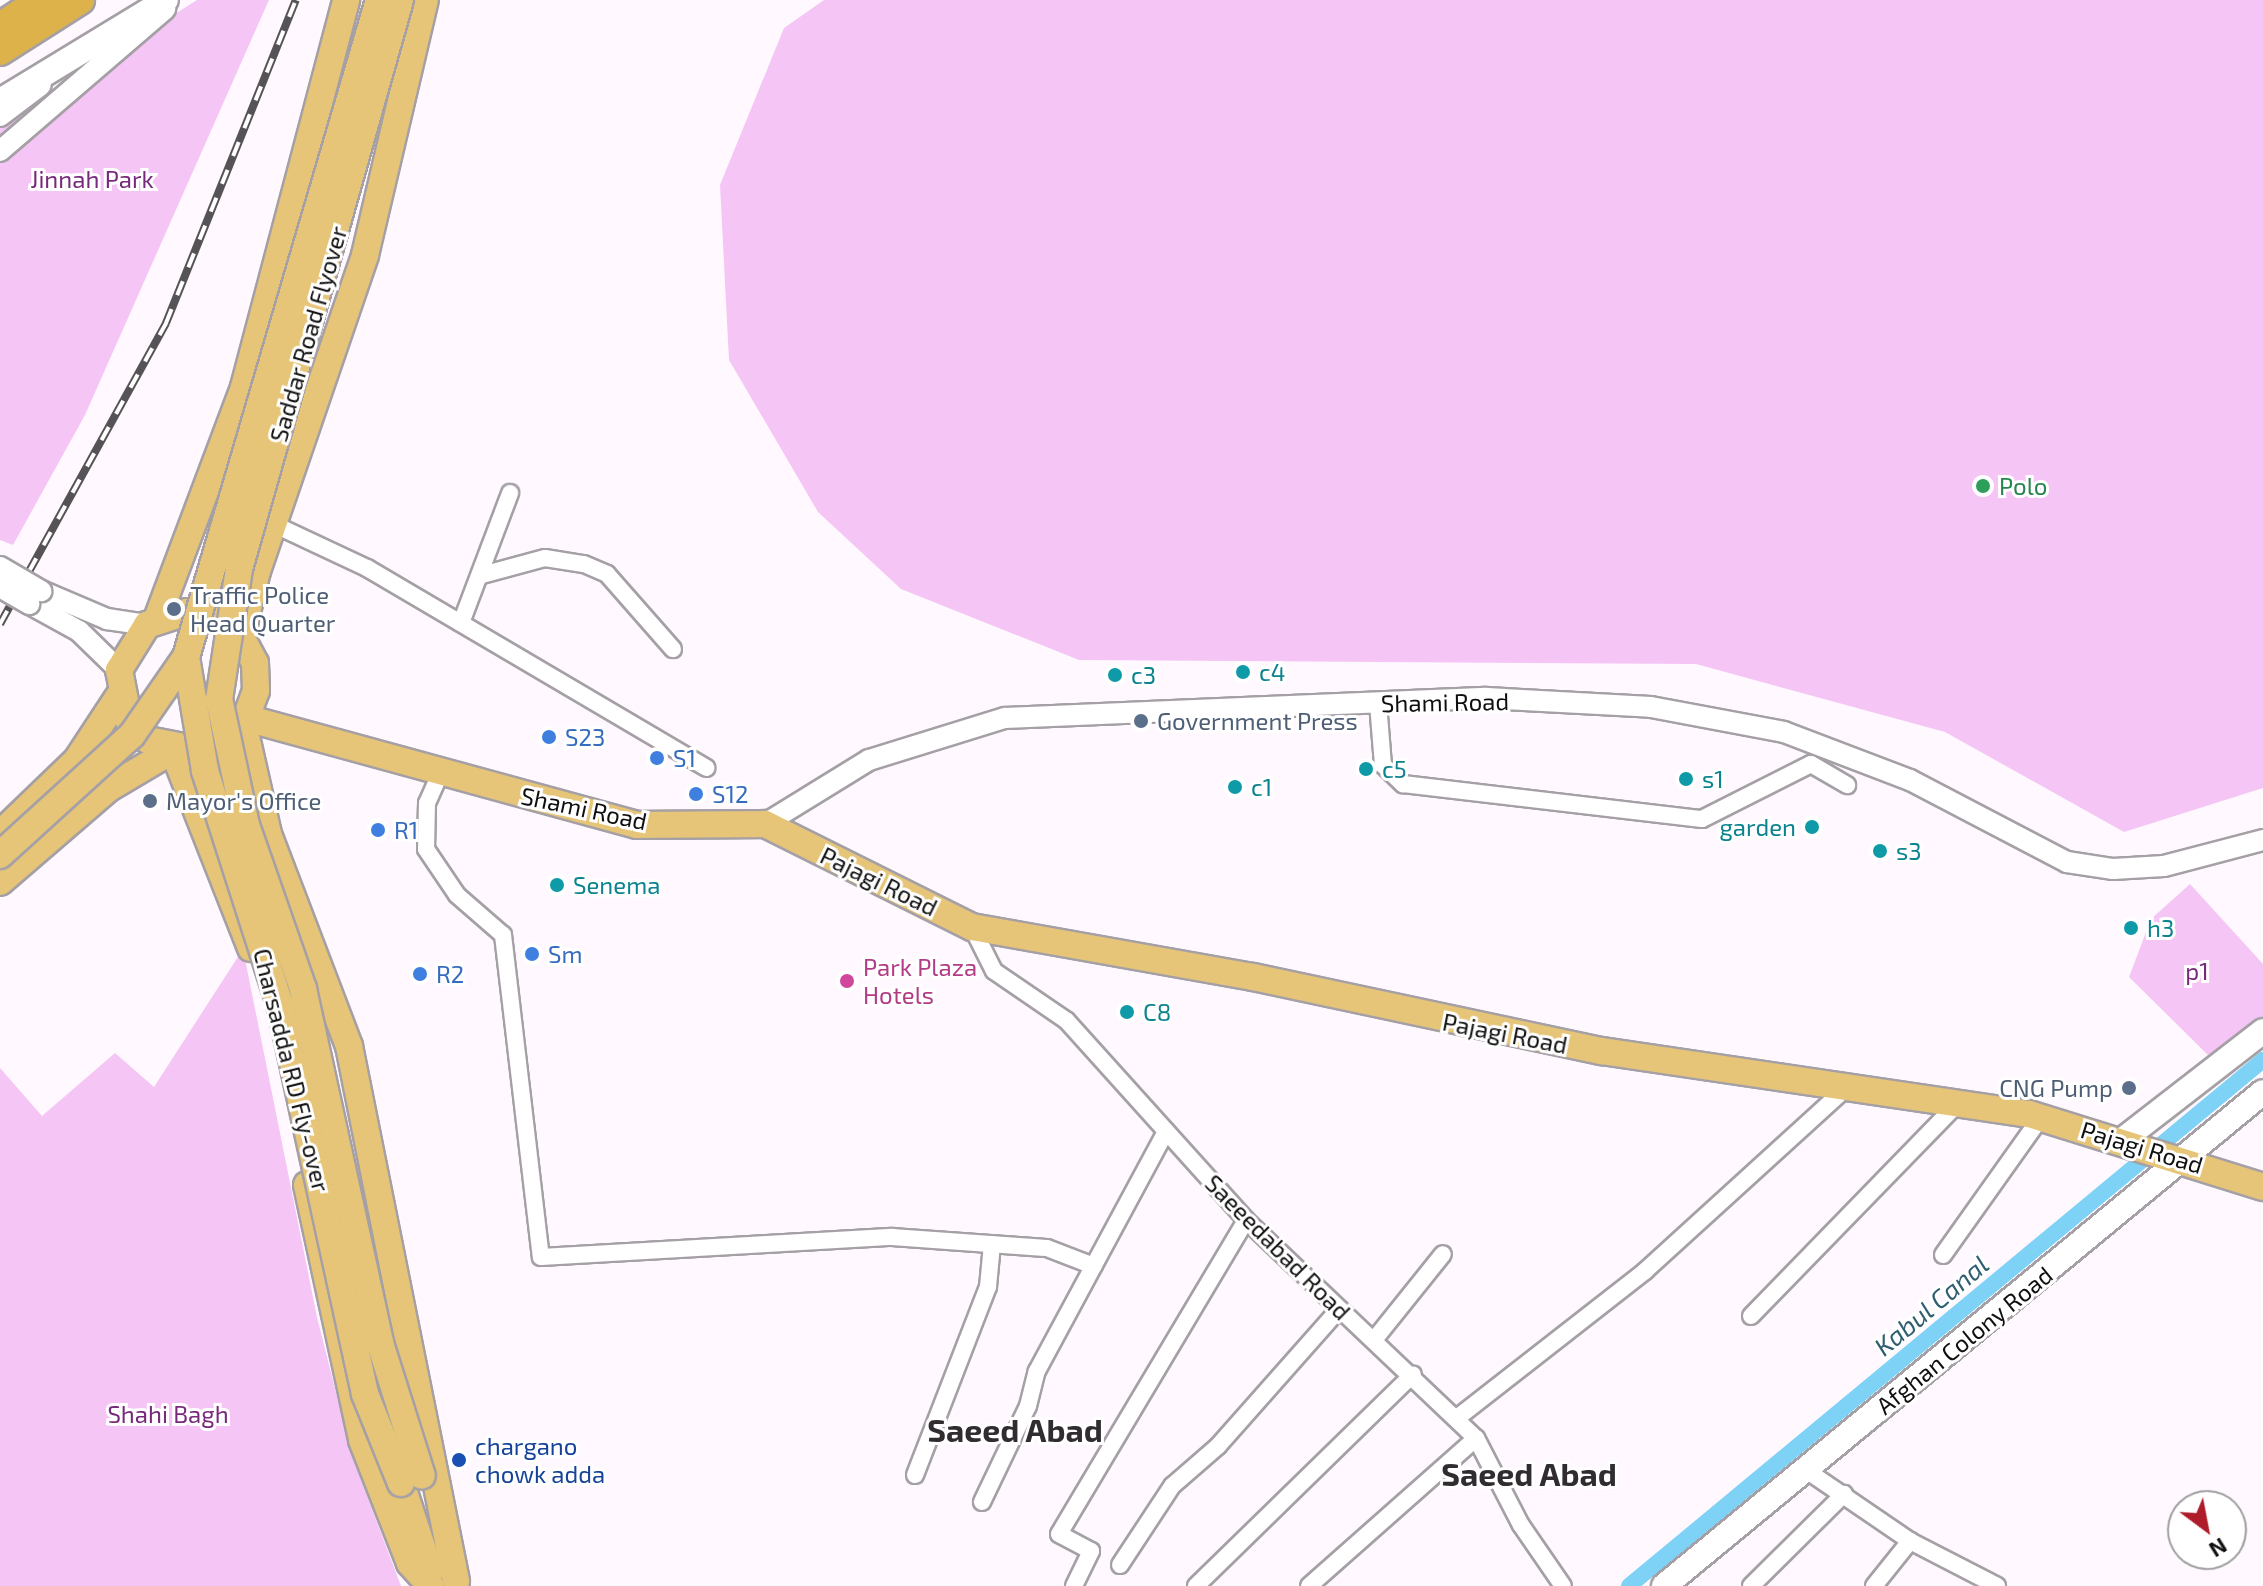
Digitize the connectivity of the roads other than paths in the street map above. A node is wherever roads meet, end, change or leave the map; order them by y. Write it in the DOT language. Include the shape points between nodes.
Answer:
graph roads {
  1 [pos="41,0"];
  2 [pos="80,0"];
  3 [pos="166,0"];
  4 [pos="173,0"];
  5 [pos="346,0"];
  6 [pos="357,0"];
  7 [pos="379,0"];
  8 [pos="400,0"];
  9 [pos="425,0"];
  10 [pos="436,0"];
  11 [pos="0,27"];
  12 [pos="0,51"];
  13 [pos="53,69"];
  14 [pos="0,101"];
  15 [pos="0,116"];
  16 [pos="0,151"];
  17 [pos="244,387"];
  18 [pos="309,425"];
  19 [pos="218,458"];
  20 [pos="284,492"];
  21 [pos="510,493"];
  22 [pos="273,524"];
  23 [pos="0,567"];
  24 [pos="482,575"];
  25 [pos="0,587"];
  26 [pos="36,597"];
  27 [pos="152,622"];
  28 [pos="461,623"];
  29 [pos="241,637"];
  30 [pos="673,649"];
  31 [pos="186,657"];
  32 [pos="221,669"];
  33 [pos="119,683"];
  34 [pos="1378,703"];
  35 [pos="245,721"];
  36 [pos="173,750"];
  37 [pos="707,768"];
  38 [pos="440,774"];
  39 [pos="1847,785"];
  40 [pos="765,824"];
  41 [pos="0,834"];
  42 [pos="2263,840"];
  43 [pos="0,855"];
  44 [pos="0,882"];
  45 [pos="972,927"];
  46 [pos="2263,1031"];
  47 [pos="1847,1087"];
  48 [pos="2263,1092"];
  49 [pos="1958,1103"];
  50 [pos="2041,1117"];
  51 [pos="1166,1131"];
  52 [pos="2132,1141"];
  53 [pos="2180,1161"];
  54 [pos="2263,1187"];
  55 [pos="1246,1220"];
  56 [pos="992,1244"];
  57 [pos="1443,1254"];
  58 [pos="1943,1255"];
  59 [pos="1094,1266"];
  60 [pos="1339,1309"];
  61 [pos="1751,1316"];
  62 [pos="1374,1340"];
  63 [pos="1413,1374"];
  64 [pos="1457,1418"];
  65 [pos="1476,1438"];
  66 [pos="1806,1470"];
  67 [pos="915,1475"];
  68 [pos="411,1479"];
  69 [pos="1844,1494"];
  70 [pos="982,1502"];
  71 [pos="1910,1541"];
  72 [pos="1120,1565"];
  73 [pos="445,1585"];
  74 [pos="1074,1586"];
  75 [pos="1196,1586"];
  76 [pos="1309,1586"];
  77 [pos="1563,1586"];
  78 [pos="1664,1586"];
  79 [pos="1751,1586"];
  80 [pos="1874,1586"];
  81 [pos="1997,1586"];
  1 -- 11 [label="highway"];
  2 -- 12 [label="highway"];
  3 -- 13 [label="main road"];
  4 -- 16 [label="street" via="56,110"];
  5 -- 17 [label="main road"];
  6 -- 17 [label="main road" via="301,242"];
  7 -- 31 [label="main road, Saddar Road Flyover, bridge"];
  8 -- 32 [label="main road, Saddar Road Flyover, bridge" via="239,569"];
  9 -- 18 [label="main road" via="365,255"];
  10 -- 18 [label="main road" via="348,352"];
  13 -- 14 [label="main road"];
  13 -- 15 [label="street"];
  17 -- 19 [label="main road"];
  18 -- 20 [label="main road"];
  19 -- 20 [label="main road" via="244,490"];
  19 -- 27 [label="main road"];
  20 -- 22 [label="main road"];
  21 -- 24 [label="street"];
  22 -- 28 [label="street"];
  22 -- 29 [label="main road"];
  23 -- 26 [label="street, bridge"];
  24 -- 28 [label="street"];
  24 -- 30 [label="street" via="545,558 584,564 607,574"];
  25 -- 26 [label="street, bridge"];
  26 -- 27 [label="street" via="107,619"];
  26 -- 33 [label="street" via="79,631"];
  27 -- 29 [label="main road" via="187,612 217,618"];
  27 -- 33 [label="main road"];
  28 -- 37 [label="street"];
  29 -- 35 [label="main road" via="255,663 256,691"];
  31 -- 43 [label="main road, bridge" via="132,735"];
  31 -- 68 [label="main road, Charsadda RD Fly-over, bridge" via="205,771 280,1004 365,1394"];
  32 -- 68 [label="main road, Charsadda RD Fly-over, bridge" via="230,765 303,989"];
  33 -- 36 [label="main road" via="148,740"];
  33 -- 41 [label="main road" via="77,760"];
  34 -- 39 [label="street" via="1383,765 1403,784 1702,819 1811,764"];
  34 -- 40 [label="street, Shami Road" via="1005,718 869,760"];
  34 -- 42 [label="street, Shami Road" via="1487,698 1651,707 1784,732 1910,780 2067,862 2113,869 2164,866"];
  35 -- 36 [label="main road" via="224,741"];
  35 -- 38 [label="main road, Shami Road"];
  35 -- 73 [label="main road" via="268,834 349,1046"];
  36 -- 44 [label="main road" via="109,788"];
  36 -- 73 [label="main road" via="268,1004 362,1440 410,1563"];
  38 -- 40 [label="main road, Shami Road" via="637,825"];
  38 -- 56 [label="street" via="427,803 426,849 457,895 503,935 541,1257 892,1237"];
  40 -- 45 [label="main road, Pajagi Road"];
  45 -- 47 [label="main road, Pajagi Road" via="1253,977 1587,1049"];
  45 -- 51 [label="street, Saeeedabad Road" via="994,971 1067,1021"];
  46 -- 52 [label="main road"];
  47 -- 49 [label="main road, Pajagi Road"];
  47 -- 64 [label="street" via="1645,1271"];
  48 -- 53 [label="main road, Afghan Colony Road"];
  49 -- 50 [label="main road, Pajagi Road"];
  49 -- 61 [label="street"];
  50 -- 52 [label="main road, Pajagi Road"];
  50 -- 58 [label="street"];
  51 -- 55 [label="street, Saeeedabad Road"];
  51 -- 59 [label="street"];
  52 -- 53 [label="main road, Pajagi Road"];
  53 -- 54 [label="main road, Pajagi Road"];
  53 -- 66 [label="main road, Afghan Colony Road"];
  55 -- 60 [label="street, Saeeedabad Road"];
  55 -- 74 [label="street" via="1059,1534 1091,1551"];
  56 -- 59 [label="street" via="1047,1248"];
  56 -- 67 [label="street" via="988,1287"];
  57 -- 62 [label="street" via="1436,1272"];
  59 -- 70 [label="street" via="1037,1371 1028,1406"];
  60 -- 62 [label="street, Saeeedabad Road"];
  60 -- 72 [label="street" via="1218,1446 1172,1486"];
  62 -- 63 [label="street, Saeeedabad Road"];
  63 -- 64 [label="street, Saeeedabad Road"];
  63 -- 75 [label="street"];
  64 -- 65 [label="street, Saeeedabad Road"];
  65 -- 76 [label="street"];
  65 -- 77 [label="street, Saeeedabad Road" via="1521,1525"];
  66 -- 69 [label="street"];
  66 -- 78 [label="main road, Afghan Colony Road"];
  68 -- 73 [label="main road"];
  69 -- 71 [label="street"];
  69 -- 79 [label="street"];
  71 -- 80 [label="street"];
  71 -- 81 [label="street"];
}
